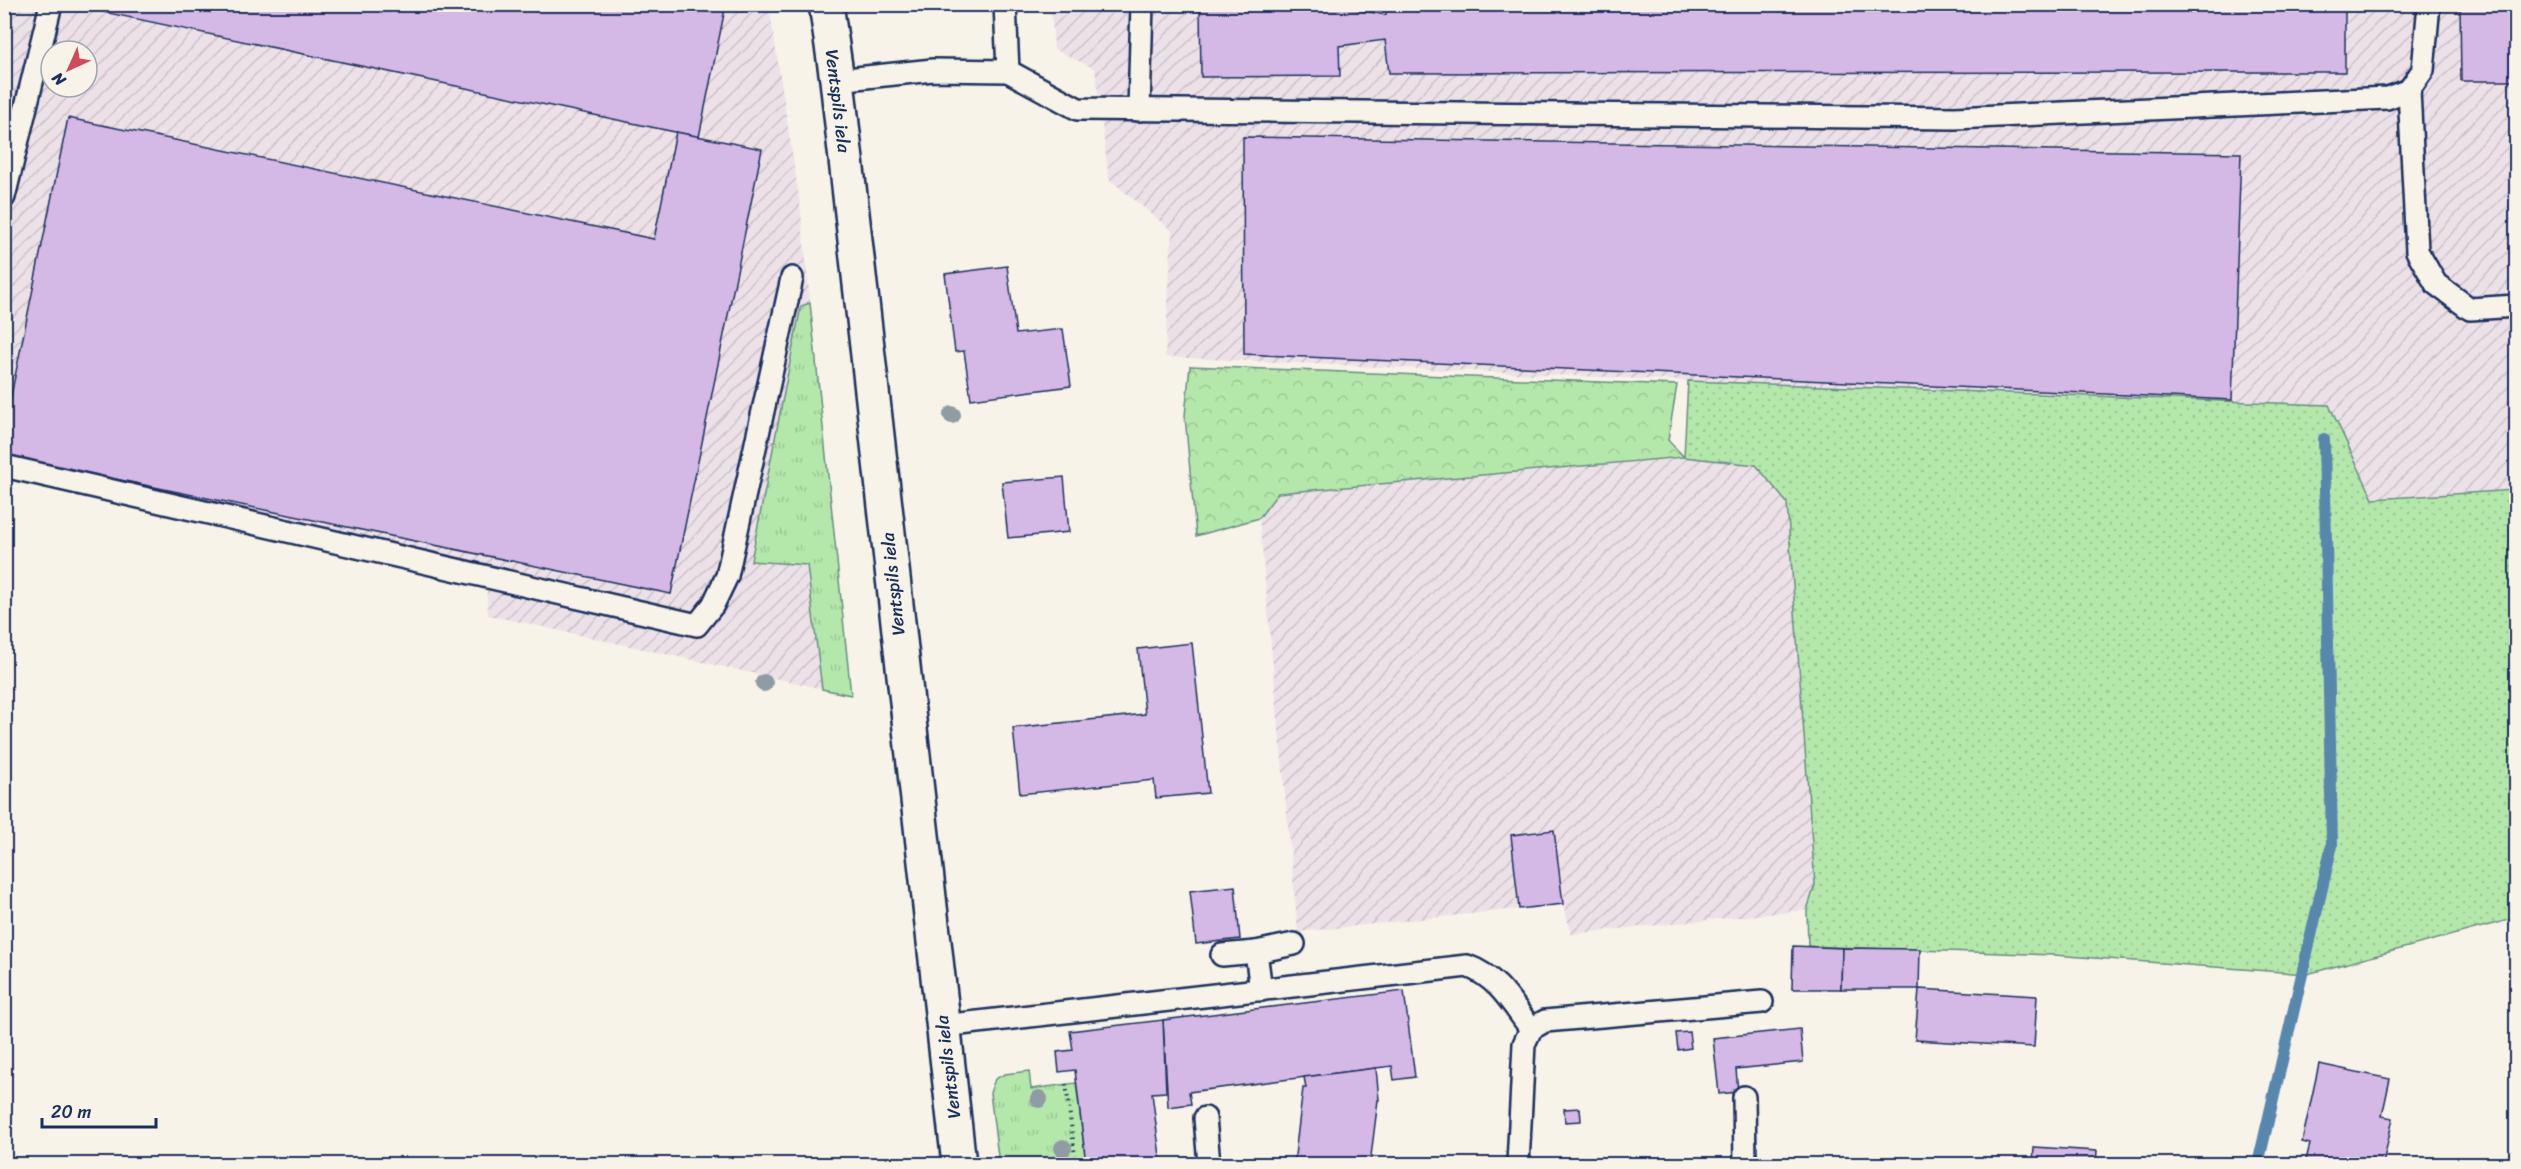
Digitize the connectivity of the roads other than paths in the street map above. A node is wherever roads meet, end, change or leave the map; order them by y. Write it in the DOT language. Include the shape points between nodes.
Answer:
graph roads {
  1 [pos="51,4"];
  2 [pos="826,4"];
  3 [pos="1005,4"];
  4 [pos="1142,4"];
  5 [pos="2428,4"];
  6 [pos="1008,71"];
  7 [pos="837,80"];
  8 [pos="2409,90"];
  9 [pos="1139,110"];
  10 [pos="4,197"];
  11 [pos="792,278"];
  12 [pos="2517,306"];
  13 [pos="4,466"];
  14 [pos="1294,944"];
  15 [pos="1256,951"];
  16 [pos="1222,955"];
  17 [pos="1261,990"];
  18 [pos="1762,1002"];
  19 [pos="943,1026"];
  20 [pos="1531,1029"];
  21 [pos="1744,1097"];
  22 [pos="1205,1118"];
  23 [pos="959,1164"];
  24 [pos="1209,1164"];
  25 [pos="1518,1164"];
  26 [pos="1745,1164"];
  1 -- 10 [label="lane"];
  2 -- 7 [label="street, Ventspils iela"];
  3 -- 6 [label="lane"];
  4 -- 9 [label="lane"];
  5 -- 8 [label="lane" via="2423,70"];
  6 -- 7 [label="lane" via="933,70"];
  6 -- 9 [label="lane" via="1078,110"];
  7 -- 19 [label="street, Ventspils iela"];
  8 -- 9 [label="lane" via="2387,98 1955,118"];
  8 -- 12 [label="lane" via="2417,251 2436,284 2470,309"];
  11 -- 13 [label="lane" via="728,576 697,625"];
  14 -- 15 [label="lane"];
  15 -- 16 [label="lane"];
  15 -- 17 [label="lane"];
  17 -- 19 [label="lane"];
  17 -- 20 [label="lane" via="1467,966 1494,981"];
  18 -- 20 [label="lane" via="1545,1021"];
  19 -- 23 [label="street, Ventspils iela"];
  20 -- 25 [label="lane" via="1524,1044"];
  21 -- 26 [label="lane"];
  22 -- 24 [label="lane"];
}
